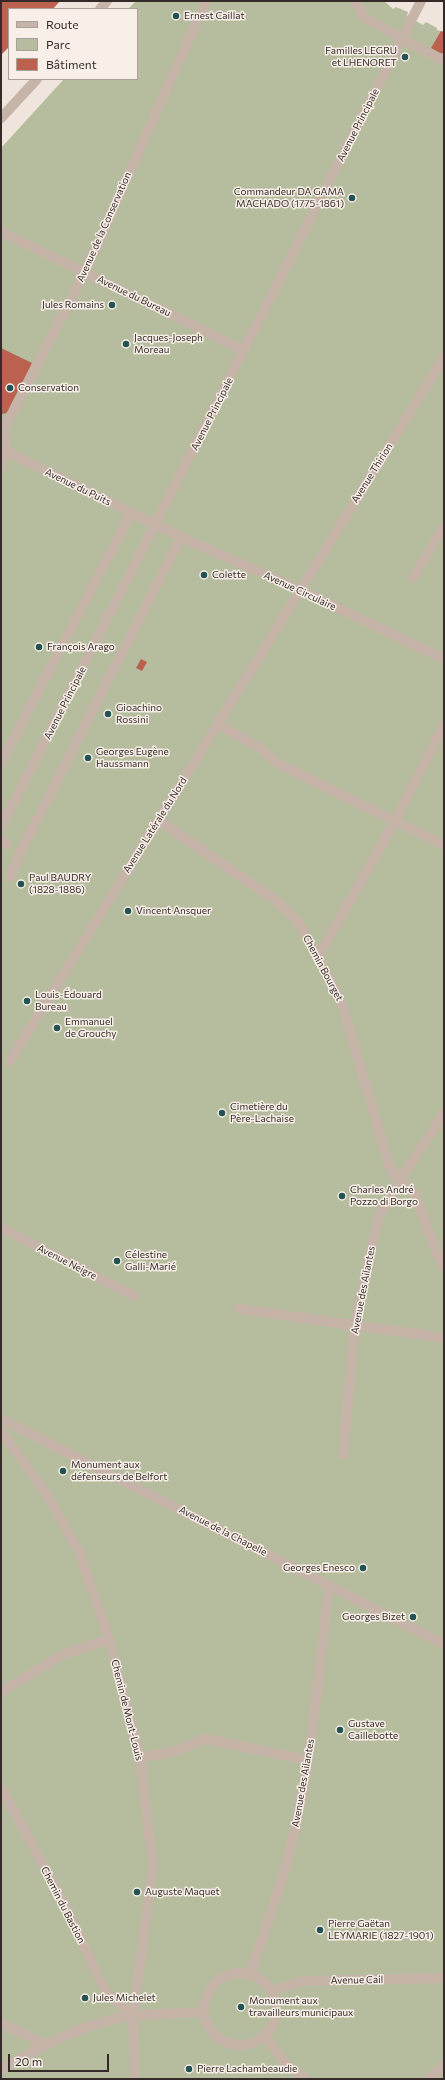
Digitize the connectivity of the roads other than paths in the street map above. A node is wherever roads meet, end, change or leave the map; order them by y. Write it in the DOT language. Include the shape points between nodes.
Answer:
graph roads {
  1 [pos="206,1"];
  2 [pos="355,1"];
  3 [pos="421,1"];
  4 [pos="402,38"];
  5 [pos="444,58"];
  6 [pos="36,80"];
  7 [pos="1,118"];
  8 [pos="1,232"];
  9 [pos="85,272"];
  10 [pos="244,351"];
  11 [pos="444,357"];
  12 [pos="4,450"];
  13 [pos="1,467"];
  14 [pos="131,513"];
  15 [pos="156,524"];
  16 [pos="444,526"];
  17 [pos="181,537"];
  18 [pos="413,578"];
  19 [pos="300,590"];
  20 [pos="444,659"];
  21 [pos="218,724"];
  22 [pos="444,725"];
  23 [pos="1,763"];
  24 [pos="158,820"];
  25 [pos="395,821"];
  26 [pos="1,827"];
  27 [pos="444,845"];
  28 [pos="11,846"];
  29 [pos="10,877"];
  30 [pos="318,957"];
  31 [pos="10,1061"];
  32 [pos="444,1113"];
  33 [pos="400,1180"];
  34 [pos="1,1228"];
  35 [pos="444,1267"];
  36 [pos="134,1296"];
  37 [pos="239,1309"];
  38 [pos="355,1326"];
  39 [pos="444,1338"];
  40 [pos="1,1419"];
  41 [pos="1,1431"];
  42 [pos="343,1455"];
  43 [pos="329,1585"];
  44 [pos="109,1639"];
  45 [pos="444,1644"];
  46 [pos="1,1692"];
  47 [pos="140,1758"];
  48 [pos="308,1760"];
  49 [pos="1,1787"];
  50 [pos="250,1975"];
  51 [pos="444,1978"];
  52 [pos="272,1991"];
  53 [pos="204,2012"];
  54 [pos="133,2016"];
  55 [pos="1,2023"];
  56 [pos="265,2036"];
  57 [pos="45,2044"];
  58 [pos="444,2065"];
  59 [pos="1,2070"];
  60 [pos="135,2079"];
  61 [pos="306,2079"];
  62 [pos="429,2079"];
  1 -- 9 [label="street, Avenue de la Conservation"];
  2 -- 4 [label="street" via="364,17"];
  3 -- 4 [label="street, Avenue Principale"];
  4 -- 5 [label="street" via="440,59"];
  4 -- 10 [label="street, Avenue Principale"];
  6 -- 7 [label="street"];
  8 -- 9 [label="street, Avenue du Bureau"];
  9 -- 10 [label="street, Avenue du Bureau"];
  9 -- 12 [label="street, Avenue de la Conservation" via="3,431"];
  10 -- 15 [label="street, Avenue Principale"];
  11 -- 19 [label="street, Avenue Thirion"];
  12 -- 13 [label="street"];
  12 -- 14 [label="street, Avenue du Puits"];
  14 -- 15 [label="street, Avenue du Puits"];
  14 -- 23 [label="street"];
  15 -- 17 [label="street, Avenue Circulaire"];
  15 -- 26 [label="street, Avenue Principale"];
  16 -- 18 [label="street"];
  17 -- 19 [label="street, Avenue Circulaire"];
  17 -- 28 [label="street"];
  19 -- 20 [label="street, Avenue Circulaire"];
  19 -- 21 [label="street, Avenue Latérale du Nord"];
  21 -- 24 [label="street, Avenue Latérale du Nord"];
  21 -- 25 [label="street" via="260,748 277,763"];
  22 -- 25 [label="street"];
  24 -- 30 [label="street, Chemin Bourget" via="275,900 297,920"];
  24 -- 31 [label="street, Avenue Latérale du Nord"];
  25 -- 27 [label="street"];
  25 -- 30 [label="street"];
  28 -- 29 [label="street"];
  30 -- 33 [label="street, Chemin Bourget" via="343,1007 390,1168"];
  32 -- 33 [label="street, Avenue des Ailantes"];
  33 -- 35 [label="street, Chemin Bourget" via="416,1194"];
  33 -- 38 [label="street, Avenue des Ailantes" via="378,1218"];
  34 -- 36 [label="street, Avenue Neigre"];
  37 -- 38 [label="street"];
  38 -- 39 [label="street"];
  38 -- 42 [label="street, Avenue des Ailantes"];
  40 -- 43 [label="street, Avenue de la Chapelle"];
  41 -- 44 [label="street, Chemin de Mont-Louis" via="45,1492 79,1551"];
  43 -- 45 [label="street, Avenue de la Chapelle"];
  43 -- 48 [label="street, Avenue des Ailantes"];
  44 -- 46 [label="street" via="64,1654"];
  44 -- 47 [label="street, Chemin de Mont-Louis"];
  47 -- 48 [label="street" via="175,1751 206,1739"];
  47 -- 54 [label="street, Chemin de Mont-Louis" via="153,1866"];
  48 -- 50 [label="street, Avenue des Ailantes" via="297,1821 282,1878"];
  49 -- 54 [label="street, Chemin du Bastion" via="63,1901 106,1990"];
  50 -- 52 [label="street" via="259,1978"];
  50 -- 53 [label="street" via="229,1975 218,1982 208,1992"];
  51 -- 52 [label="street, Avenue Cail" via="303,1981"];
  52 -- 56 [label="street" via="276,2011 273,2024"];
  53 -- 54 [label="street"];
  53 -- 56 [label="street" via="213,2033 231,2044 246,2045"];
  54 -- 57 [label="street" via="96,2025"];
  54 -- 60 [label="street, Chemin de Mont-Louis"];
  55 -- 57 [label="street"];
  56 -- 61 [label="street" via="288,2067"];
  57 -- 59 [label="street"];
  58 -- 62 [label="street"];
}
